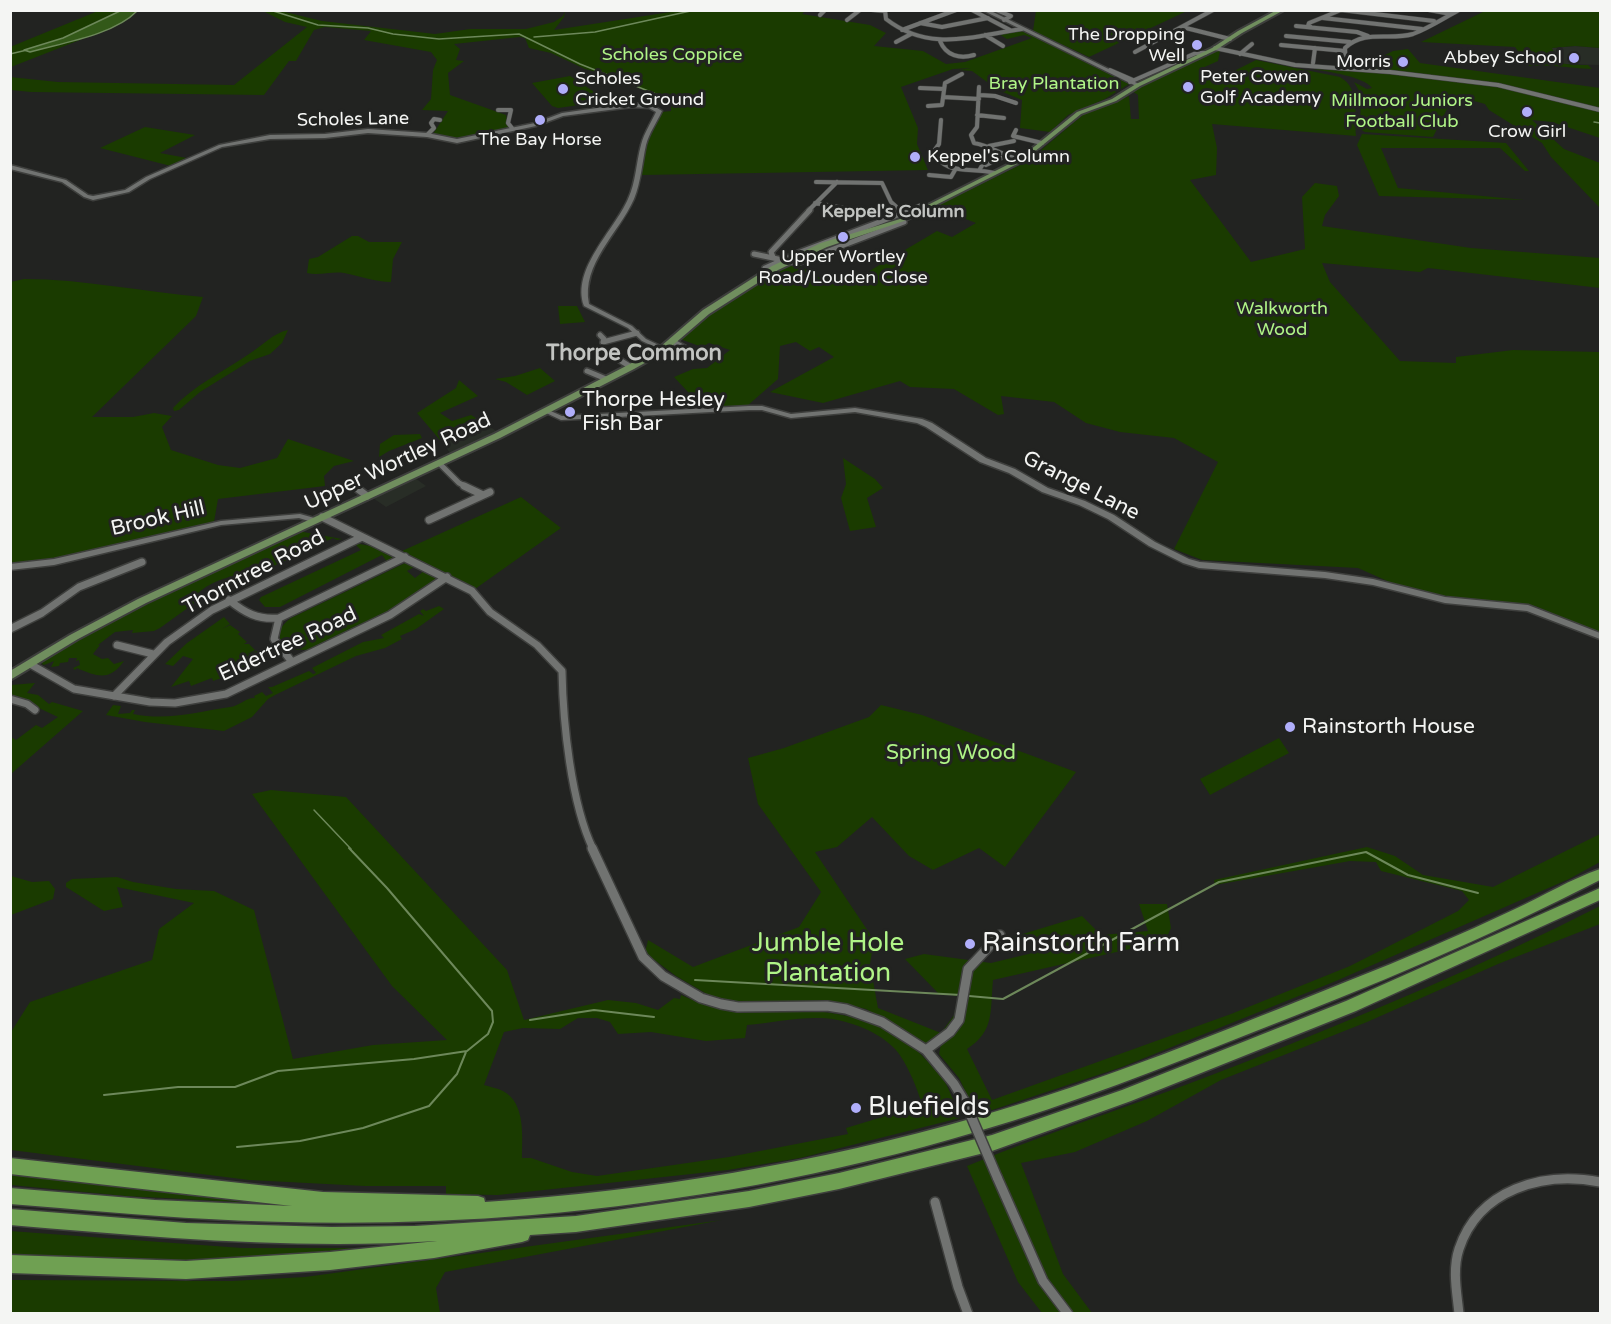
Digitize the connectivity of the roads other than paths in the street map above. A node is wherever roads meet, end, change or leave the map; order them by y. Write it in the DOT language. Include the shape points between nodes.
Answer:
graph roads {
  1 [pos="825,10"];
  2 [pos="860,10"];
  3 [pos="873,10"];
  4 [pos="956,10"];
  5 [pos="972,10"];
  6 [pos="984,10"];
  7 [pos="1213,10"];
  8 [pos="1282,10"];
  9 [pos="1341,10"];
  10 [pos="1383,10"];
  11 [pos="1430,10"];
  12 [pos="1459,10"];
  13 [pos="884,11"];
  14 [pos="998,11"];
  15 [pos="1451,14"];
  16 [pos="820,15"];
  17 [pos="1378,15"];
  18 [pos="988,18"];
  19 [pos="1323,18"];
  20 [pos="847,20"];
  21 [pos="1004,20"];
  22 [pos="1436,21"];
  23 [pos="920,23"];
  24 [pos="1296,26"];
  25 [pos="1182,27"];
  26 [pos="1313,28"];
  27 [pos="1422,28"];
  28 [pos="1022,29"];
  29 [pos="902,30"];
  30 [pos="1010,30"];
  31 [pos="911,34"];
  32 [pos="984,34"];
  33 [pos="1369,37"];
  34 [pos="1230,39"];
  35 [pos="940,41"];
  36 [pos="896,42"];
  37 [pos="1350,42"];
  38 [pos="1252,45"];
  39 [pos="1281,45"];
  40 [pos="1003,46"];
  41 [pos="1288,46"];
  42 [pos="1215,48"];
  43 [pos="1315,48"];
  44 [pos="1345,51"];
  45 [pos="1135,52"];
  46 [pos="1240,54"];
  47 [pos="974,55"];
  48 [pos="1344,60"];
  49 [pos="1368,62"];
  50 [pos="1313,63"];
  51 [pos="1346,69"];
  52 [pos="962,74"];
  53 [pos="1133,82"];
  54 [pos="979,87"];
  55 [pos="919,89"];
  56 [pos="944,89"];
  57 [pos="944,96"];
  58 [pos="980,97"];
  59 [pos="1016,103"];
  60 [pos="927,105"];
  61 [pos="498,110"];
  62 [pos="1600,110"];
  63 [pos="977,115"];
  64 [pos="1004,118"];
  65 [pos="440,120"];
  66 [pos="941,120"];
  67 [pos="512,128"];
  68 [pos="1016,129"];
  69 [pos="427,135"];
  70 [pos="1014,141"];
  71 [pos="1042,143"];
  72 [pos="989,146"];
  73 [pos="1006,156"];
  74 [pos="974,158"];
  75 [pos="1021,160"];
  76 [pos="986,165"];
  77 [pos="10,166"];
  78 [pos="980,169"];
  79 [pos="955,170"];
  80 [pos="994,173"];
  81 [pos="929,176"];
  82 [pos="816,182"];
  83 [pos="838,182"];
  84 [pos="815,203"];
  85 [pos="921,205"];
  86 [pos="849,209"];
  87 [pos="904,217"];
  88 [pos="754,254"];
  89 [pos="773,257"];
  90 [pos="786,260"];
  91 [pos="765,268"];
  92 [pos="637,333"];
  93 [pos="600,336"];
  94 [pos="672,341"];
  95 [pos="663,349"];
  96 [pos="604,351"];
  97 [pos="697,355"];
  98 [pos="631,367"];
  99 [pos="587,371"];
  100 [pos="606,379"];
  101 [pos="546,411"];
  102 [pos="439,463"];
  103 [pos="348,481"];
  104 [pos="490,492"];
  105 [pos="483,495"];
  106 [pos="367,496"];
  107 [pos="318,519"];
  108 [pos="429,520"];
  109 [pos="362,537"];
  110 [pos="405,557"];
  111 [pos="142,562"];
  112 [pos="10,567"];
  113 [pos="447,577"];
  114 [pos="229,600"];
  115 [pos="279,618"];
  116 [pos="10,629"];
  117 [pos="1600,636"];
  118 [pos="117,645"];
  119 [pos="153,654"];
  120 [pos="292,662"];
  121 [pos="30,664"];
  122 [pos="10,676"];
  123 [pos="114,696"];
  124 [pos="10,699"];
  125 [pos="34,710"];
  126 [pos="1600,874"];
  127 [pos="1600,894"];
  128 [pos="1000,936"];
  129 [pos="926,1050"];
  130 [pos="10,1166"];
  131 [pos="1600,1182"];
  132 [pos="10,1196"];
  133 [pos="935,1203"];
  134 [pos="530,1206"];
  135 [pos="10,1217"];
  136 [pos="576,1224"];
  137 [pos="10,1264"];
  138 [pos="968,1314"];
  139 [pos="1068,1314"];
  140 [pos="1459,1314"];
  1 -- 16 [label="street"];
  2 -- 20 [label="street"];
  3 -- 13 [label="street"];
  4 -- 23 [label="street"];
  5 -- 18 [label="street"];
  6 -- 21 [label="street"];
  7 -- 25 [label="street"];
  8 -- 34 [label="main road, Upper Wortley Road"];
  9 -- 17 [label="street"];
  9 -- 19 [label="street"];
  10 -- 17 [label="street"];
  11 -- 15 [label="street"];
  12 -- 15 [label="street"];
  13 -- 29 [label="street" via="886,19"];
  14 -- 21 [label="street" via="1011,16"];
  15 -- 22 [label="street"];
  17 -- 22 [label="street"];
  18 -- 23 [label="street" via="942,27"];
  18 -- 30 [label="street"];
  19 -- 26 [label="street" via="1308,25"];
  19 -- 27 [label="street"];
  21 -- 28 [label="street"];
  22 -- 27 [label="street"];
  23 -- 29 [label="street"];
  24 -- 26 [label="street"];
  25 -- 34 [label="street"];
  25 -- 45 [label="street"];
  26 -- 33 [label="street" via="1357,32"];
  27 -- 33 [label="street" via="1409,35"];
  28 -- 30 [label="street"];
  28 -- 53 [label="street"];
  29 -- 31 [label="street"];
  30 -- 32 [label="street"];
  31 -- 35 [label="street"];
  31 -- 36 [label="street"];
  32 -- 35 [label="street"];
  32 -- 40 [label="street"];
  33 -- 37 [label="street"];
  34 -- 42 [label="main road, Upper Wortley Road"];
  35 -- 47 [label="street" via="941,47 952,55"];
  37 -- 41 [label="street" via="1288,36"];
  37 -- 44 [label="street"];
  38 -- 46 [label="street"];
  39 -- 41 [label="street"];
  41 -- 43 [label="street"];
  42 -- 46 [label="street"];
  42 -- 53 [label="main road, Upper Wortley Road"];
  43 -- 44 [label="street"];
  43 -- 50 [label="street"];
  44 -- 48 [label="street"];
  46 -- 51 [label="street" via="1295,65"];
  48 -- 49 [label="street"];
  48 -- 51 [label="street"];
  51 -- 62 [label="street" via="1498,85"];
  52 -- 56 [label="street" via="945,83"];
  53 -- 71 [label="main road, Upper Wortley Road" via="1114,100 1079,113"];
  54 -- 58 [label="street"];
  55 -- 56 [label="street"];
  56 -- 57 [label="street"];
  57 -- 58 [label="street"];
  57 -- 60 [label="street" via="945,105"];
  58 -- 59 [label="street" via="994,96"];
  58 -- 63 [label="street"];
  61 -- 67 [label="street" via="511,110 508,123"];
  63 -- 64 [label="street"];
  63 -- 72 [label="street" via="972,139 975,144"];
  65 -- 69 [label="street" via="431,123 434,128"];
  66 -- 79 [label="street" via="934,154 944,166"];
  67 -- 69 [label="street, Scholes Lane" via="458,141"];
  67 -- 92 [label="street, Scholes Lane" via="621,106 650,106 659,111 645,140 632,197 584,283 586,305"];
  68 -- 71 [label="street" via="1013,136"];
  69 -- 77 [label="street, Scholes Lane" via="368,131 226,144 127,191 93,198 64,181"];
  70 -- 72 [label="street"];
  71 -- 75 [label="main road, Upper Wortley Road"];
  72 -- 73 [label="street"];
  73 -- 75 [label="street"];
  73 -- 76 [label="street"];
  74 -- 78 [label="street" via="984,162"];
  75 -- 80 [label="main road, Upper Wortley Road"];
  78 -- 79 [label="street"];
  78 -- 80 [label="street"];
  79 -- 81 [label="street" via="951,177"];
  80 -- 87 [label="main road, Upper Wortley Road"];
  82 -- 83 [label="street"];
  83 -- 84 [label="street"];
  83 -- 87 [label="street" via="882,183"];
  84 -- 86 [label="street"];
  84 -- 89 [label="street" via="771,252"];
  85 -- 87 [label="street, Upper Wortley Road"];
  87 -- 90 [label="main road, Upper Wortley Road"];
  88 -- 89 [label="street"];
  89 -- 90 [label="street"];
  90 -- 91 [label="street, Upper Wortley Road"];
  90 -- 94 [label="main road, Upper Wortley Road" via="706,312"];
  92 -- 93 [label="street" via="608,342"];
  92 -- 95 [label="street, Scholes Lane"];
  94 -- 95 [label="main road, Upper Wortley Road"];
  94 -- 97 [label="street"];
  95 -- 98 [label="main road, Upper Wortley Road"];
  96 -- 98 [label="street"];
  98 -- 100 [label="main road, Upper Wortley Road"];
  99 -- 100 [label="street"];
  100 -- 101 [label="main road, Upper Wortley Road"];
  101 -- 102 [label="main road, Upper Wortley Road"];
  101 -- 117 [label="street, Grange Lane" via="561,418 749,408 791,416 855,410 892,415 929,425 972,454 1111,517 1186,561 1213,567 1325,575 1445,600 1528,608"];
  102 -- 105 [label="street" via="459,483"];
  102 -- 106 [label="main road, Upper Wortley Road"];
  103 -- 106 [label="street"];
  104 -- 105 [label="street"];
  105 -- 108 [label="street"];
  106 -- 107 [label="main road, Upper Wortley Road"];
  107 -- 109 [label="street"];
  107 -- 112 [label="street, Brook Hill" via="300,516 222,523 54,562"];
  107 -- 121 [label="main road, Upper Wortley Road" via="134,606"];
  109 -- 110 [label="street"];
  109 -- 114 [label="street, Thorntree Road"];
  110 -- 113 [label="street"];
  110 -- 115 [label="street"];
  111 -- 116 [label="street" via="79,587"];
  113 -- 120 [label="street, Eldertree Road" via="390,615"];
  113 -- 129 [label="street" via="479,597 490,612 537,645 562,671 563,714 582,827 643,957 663,976 701,998 738,1007 846,1009 897,1030"];
  114 -- 115 [label="street" via="252,617"];
  114 -- 119 [label="street, Thorntree Road" via="183,629"];
  115 -- 120 [label="street" via="274,639"];
  118 -- 119 [label="street"];
  119 -- 123 [label="street, Thorntree Road"];
  120 -- 123 [label="street, Eldertree Road" via="226,694 201,700 160,702"];
  121 -- 122 [label="main road, Upper Wortley Road"];
  121 -- 123 [label="street, Eldertree Road" via="74,688"];
  124 -- 125 [label="street"];
  126 -- 134 [label="highway" via="1343,990 1114,1080 980,1124 838,1160 725,1182"];
  127 -- 136 [label="highway" via="1351,1006 1125,1096 992,1143 839,1181"];
  128 -- 129 [label="street" via="968,969 962,1017 949,1034"];
  129 -- 139 [label="street, bridge" via="965,1102 1043,1281"];
  130 -- 134 [label="highway" via="284,1197"];
  131 -- 140 [label="street" via="1574,1177 1539,1180 1493,1199 1472,1223 1459,1250"];
  132 -- 134 [label="highway" via="324,1215"];
  133 -- 138 [label="street"];
  135 -- 136 [label="highway" via="186,1231 332,1236"];
  136 -- 137 [label="highway" via="434,1250 330,1261 186,1270"];
}
